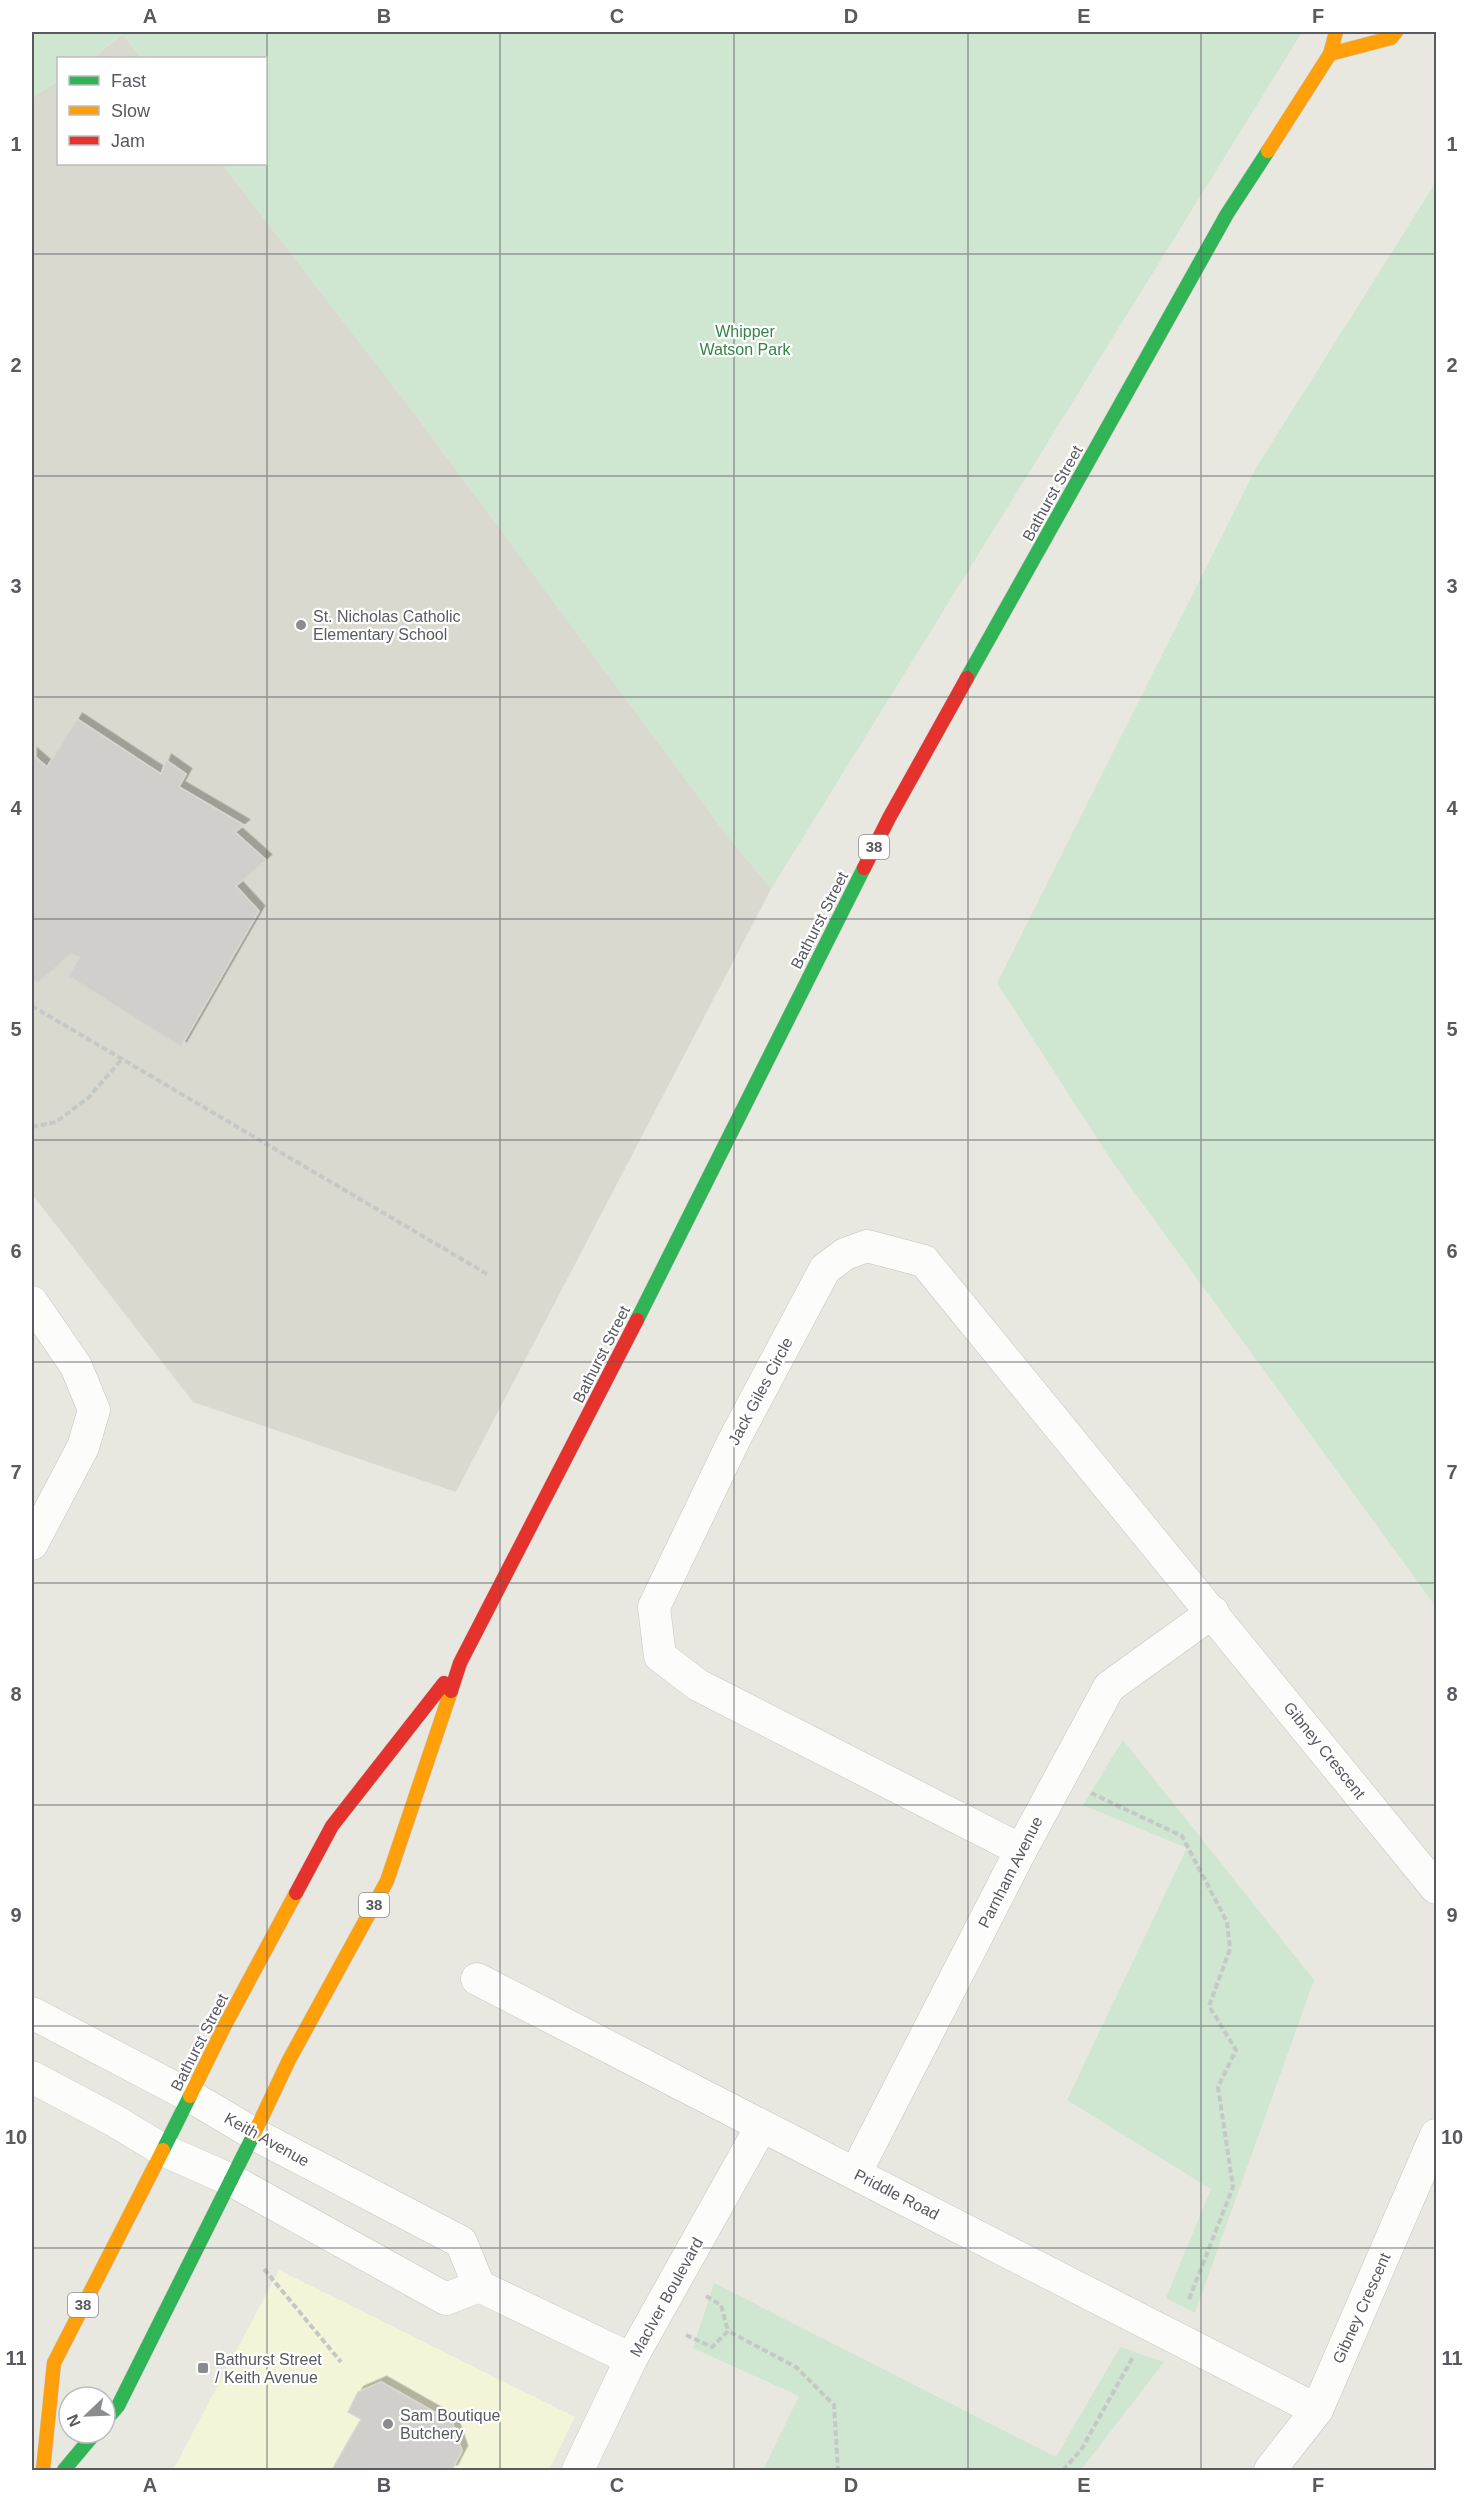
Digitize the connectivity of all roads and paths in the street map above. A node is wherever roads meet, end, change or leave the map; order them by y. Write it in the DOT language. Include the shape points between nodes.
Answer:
graph roads {
  1 [pos="1336,32"];
  2 [pos="1396,32"];
  3 [pos="1330,54"];
  4 [pos="32,1006"];
  5 [pos="123,1058"];
  6 [pos="32,1127"];
  7 [pos="487,1274"];
  8 [pos="32,1302"];
  9 [pos="32,1544"];
  10 [pos="1213,1612"];
  11 [pos="460,1663"];
  12 [pos="1059,1779"];
  13 [pos="1021,1850"];
  14 [pos="1437,1888"];
  15 [pos="477,1979"];
  16 [pos="32,2013"];
  17 [pos="32,2077"];
  18 [pos="190,2096"];
  19 [pos="761,2127"];
  20 [pos="254,2134"];
  21 [pos="1437,2135"];
  22 [pos="163,2150"];
  23 [pos="856,2172"];
  24 [pos="231,2180"];
  25 [pos="264,2269"];
  26 [pos="479,2286"];
  27 [pos="654,2318"];
  28 [pos="1162,2330"];
  29 [pos="631,2360"];
  30 [pos="341,2362"];
  31 [pos="117,2407"];
  32 [pos="1317,2410"];
  33 [pos="85,2445"];
  34 [pos="43,2470"];
  35 [pos="64,2470"];
  36 [pos="578,2470"];
  37 [pos="838,2470"];
  38 [pos="1063,2470"];
  39 [pos="1270,2470"];
  1 -- 3 [label="main road, Bathurst Street / 38"];
  2 -- 3 [label="main road" via="1391,38"];
  3 -- 11 [label="main road, Bathurst Street / 38" via="1227,214 889,818"];
  4 -- 5 [label="path"];
  5 -- 6 [label="path" via="88,1098 57,1122"];
  5 -- 7 [label="path"];
  8 -- 9 [label="street" via="76,1366 94,1410 83,1447"];
  10 -- 12 [label="street, Parnham Avenue" via="1108,1687"];
  10 -- 13 [label="street, Jack Giles Circle" via="924,1261 867,1246 845,1254 825,1269 734,1440 654,1607 660,1656 698,1686"];
  10 -- 14 [label="street, Gibney Crescent"];
  11 -- 18 [label="main road, Bathurst Street / 38" via="332,1826"];
  11 -- 20 [label="main road, Bathurst Street / 38" via="387,1881 289,2060"];
  12 -- 13 [label="street, Parnham Avenue"];
  12 -- 28 [label="path" via="1182,1836 1227,1922 1230,1949 1209,2006 1236,2050 1218,2087 1233,2187"];
  13 -- 23 [label="street, Parnham Avenue"];
  15 -- 19 [label="street, Priddle Road"];
  16 -- 18 [label="street, Keith Avenue"];
  17 -- 22 [label="street"];
  18 -- 20 [label="street, Keith Avenue"];
  18 -- 22 [label="main road, Bathurst Street / 38"];
  19 -- 23 [label="street, Priddle Road"];
  19 -- 27 [label="street, MacIver Boulevard"];
  20 -- 24 [label="main road, Bathurst Street / 38"];
  20 -- 26 [label="street, Keith Avenue" via="461,2242"];
  21 -- 32 [label="street, Gibney Crescent"];
  22 -- 24 [label="street"];
  22 -- 34 [label="main road, Bathurst Street / 38" via="54,2363"];
  23 -- 28 [label="street, Priddle Road"];
  24 -- 26 [label="street" via="446,2299"];
  24 -- 31 [label="main road, Bathurst Street / 38"];
  25 -- 30 [label="path"];
  26 -- 29 [label="street"];
  27 -- 29 [label="street, MacIver Boulevard"];
  27 -- 37 [label="path" via="712,2347 728,2331 796,2367 834,2405"];
  28 -- 32 [label="street, Priddle Road"];
  28 -- 38 [label="path" via="1081,2450"];
  29 -- 36 [label="street, MacIver Boulevard"];
  32 -- 39 [label="street, Gibney Crescent"];
  33 -- 35 [label="main road"];
}
